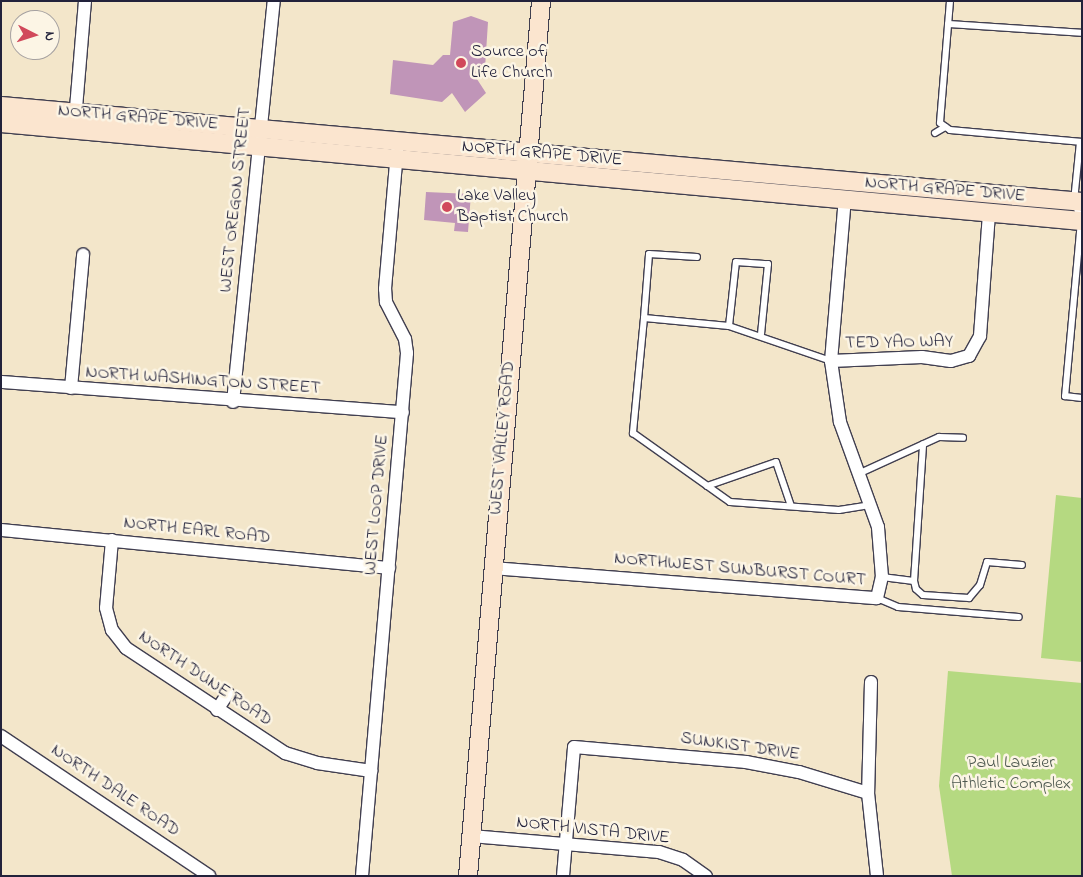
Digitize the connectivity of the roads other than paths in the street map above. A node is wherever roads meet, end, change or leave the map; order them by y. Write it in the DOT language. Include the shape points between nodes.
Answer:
graph roads {
  1 [pos="85,1"];
  2 [pos="274,1"];
  3 [pos="541,1"];
  4 [pos="950,1"];
  5 [pos="948,24"];
  6 [pos="1082,33"];
  7 [pos="1,106"];
  8 [pos="76,112"];
  9 [pos="1,123"];
  10 [pos="945,127"];
  11 [pos="73,130"];
  12 [pos="935,133"];
  13 [pos="259,138"];
  14 [pos="398,141"];
  15 [pos="1081,142"];
  16 [pos="528,153"];
  17 [pos="396,159"];
  18 [pos="526,172"];
  19 [pos="845,199"];
  20 [pos="1078,202"];
  21 [pos="989,212"];
  22 [pos="1082,221"];
  23 [pos="83,255"];
  24 [pos="696,257"];
  25 [pos="644,318"];
  26 [pos="729,326"];
  27 [pos="761,334"];
  28 [pos="831,361"];
  29 [pos="1,382"];
  30 [pos="71,388"];
  31 [pos="1082,398"];
  32 [pos="233,402"];
  33 [pos="403,412"];
  34 [pos="963,438"];
  35 [pos="923,444"];
  36 [pos="858,474"];
  37 [pos="708,486"];
  38 [pos="870,505"];
  39 [pos="791,506"];
  40 [pos="1,530"];
  41 [pos="112,540"];
  42 [pos="1022,565"];
  43 [pos="390,568"];
  44 [pos="492,568"];
  45 [pos="882,577"];
  46 [pos="914,581"];
  47 [pos="877,598"];
  48 [pos="1019,617"];
  49 [pos="871,682"];
  50 [pos="228,693"];
  51 [pos="217,710"];
  52 [pos="1,736"];
  53 [pos="372,771"];
  54 [pos="868,793"];
  55 [pos="472,836"];
  56 [pos="566,843"];
  57 [pos="210,876"];
  58 [pos="362,876"];
  59 [pos="468,876"];
  60 [pos="563,876"];
  61 [pos="706,876"];
  62 [pos="877,876"];
  1 -- 8 [label="street"];
  2 -- 13 [label="street, WEST OREGON STREET"];
  3 -- 16 [label="main road, WEST VALLEY ROAD"];
  4 -- 5 [label="lane"];
  5 -- 6 [label="lane"];
  5 -- 10 [label="lane" via="940,123"];
  7 -- 8 [label="main road, NORTH GRAPE DRIVE"];
  8 -- 11 [label="street"];
  8 -- 13 [label="main road, NORTH GRAPE DRIVE"];
  9 -- 11 [label="main road"];
  10 -- 12 [label="lane"];
  10 -- 15 [label="lane"];
  11 -- 13 [label="main road"];
  13 -- 14 [label="main road, NORTH GRAPE DRIVE"];
  13 -- 17 [label="main road, NORTH GRAPE DRIVE"];
  13 -- 32 [label="street, WEST OREGON STREET"];
  14 -- 16 [label="main road, NORTH GRAPE DRIVE"];
  14 -- 17 [label="street, WEST LOOP DRIVE"];
  15 -- 20 [label="lane"];
  16 -- 18 [label="main road, WEST VALLEY ROAD"];
  16 -- 20 [label="main road, NORTH GRAPE DRIVE"];
  17 -- 18 [label="main road, NORTH GRAPE DRIVE"];
  17 -- 33 [label="street, WEST LOOP DRIVE" via="385,289 386,302 405,339"];
  18 -- 19 [label="main road, NORTH GRAPE DRIVE"];
  18 -- 44 [label="main road, WEST VALLEY ROAD"];
  19 -- 21 [label="main road, NORTH GRAPE DRIVE"];
  19 -- 28 [label="street, NORTHWEST SUNBURST COURT"];
  20 -- 22 [label="lane"];
  21 -- 22 [label="main road, NORTH GRAPE DRIVE"];
  21 -- 28 [label="street, TED YAO WAY" via="980,336 975,354 951,361 922,358"];
  22 -- 31 [label="lane" via="1065,396"];
  23 -- 30 [label="street"];
  24 -- 25 [label="lane" via="649,254"];
  25 -- 26 [label="lane"];
  25 -- 37 [label="lane" via="633,433"];
  26 -- 27 [label="lane"];
  26 -- 27 [label="lane" via="736,262 768,264"];
  27 -- 28 [label="lane"];
  28 -- 36 [label="street, NORTHWEST SUNBURST COURT" via="840,422"];
  29 -- 30 [label="street, NORTH WASHINGTON STREET"];
  30 -- 32 [label="street, NORTH WASHINGTON STREET"];
  32 -- 33 [label="street, NORTH WASHINGTON STREET"];
  33 -- 43 [label="street, WEST LOOP DRIVE"];
  34 -- 35 [label="lane" via="938,437"];
  35 -- 36 [label="lane"];
  35 -- 46 [label="lane"];
  36 -- 38 [label="street, NORTHWEST SUNBURST COURT"];
  37 -- 39 [label="lane" via="730,502"];
  37 -- 39 [label="lane" via="776,462"];
  38 -- 39 [label="lane" via="839,510"];
  38 -- 45 [label="street, NORTHWEST SUNBURST COURT" via="882,550"];
  40 -- 41 [label="street, NORTH EARL ROAD"];
  41 -- 43 [label="street, NORTH EARL ROAD"];
  41 -- 51 [label="street, NORTH DUNE ROAD" via="106,584 106,608 112,630 126,648"];
  42 -- 46 [label="lane" via="987,562 980,585 969,598 923,595"];
  43 -- 53 [label="street, WEST LOOP DRIVE"];
  44 -- 47 [label="street, NORTHWEST SUNBURST COURT"];
  44 -- 55 [label="main road, WEST VALLEY ROAD"];
  45 -- 46 [label="lane"];
  45 -- 47 [label="street, NORTHWEST SUNBURST COURT"];
  47 -- 48 [label="lane" via="898,607"];
  49 -- 54 [label="street"];
  50 -- 51 [label="street"];
  51 -- 53 [label="street, NORTH DUNE ROAD" via="285,753 317,764"];
  52 -- 57 [label="street, NORTH DALE ROAD"];
  53 -- 58 [label="street, WEST LOOP DRIVE"];
  54 -- 56 [label="street, SUNKIST DRIVE" via="799,772 746,762 571,745"];
  54 -- 62 [label="street"];
  55 -- 56 [label="street, NORTH VISTA DRIVE"];
  55 -- 59 [label="main road, WEST VALLEY ROAD"];
  56 -- 60 [label="street"];
  56 -- 61 [label="street, NORTH VISTA DRIVE" via="659,852 683,860"];
}
